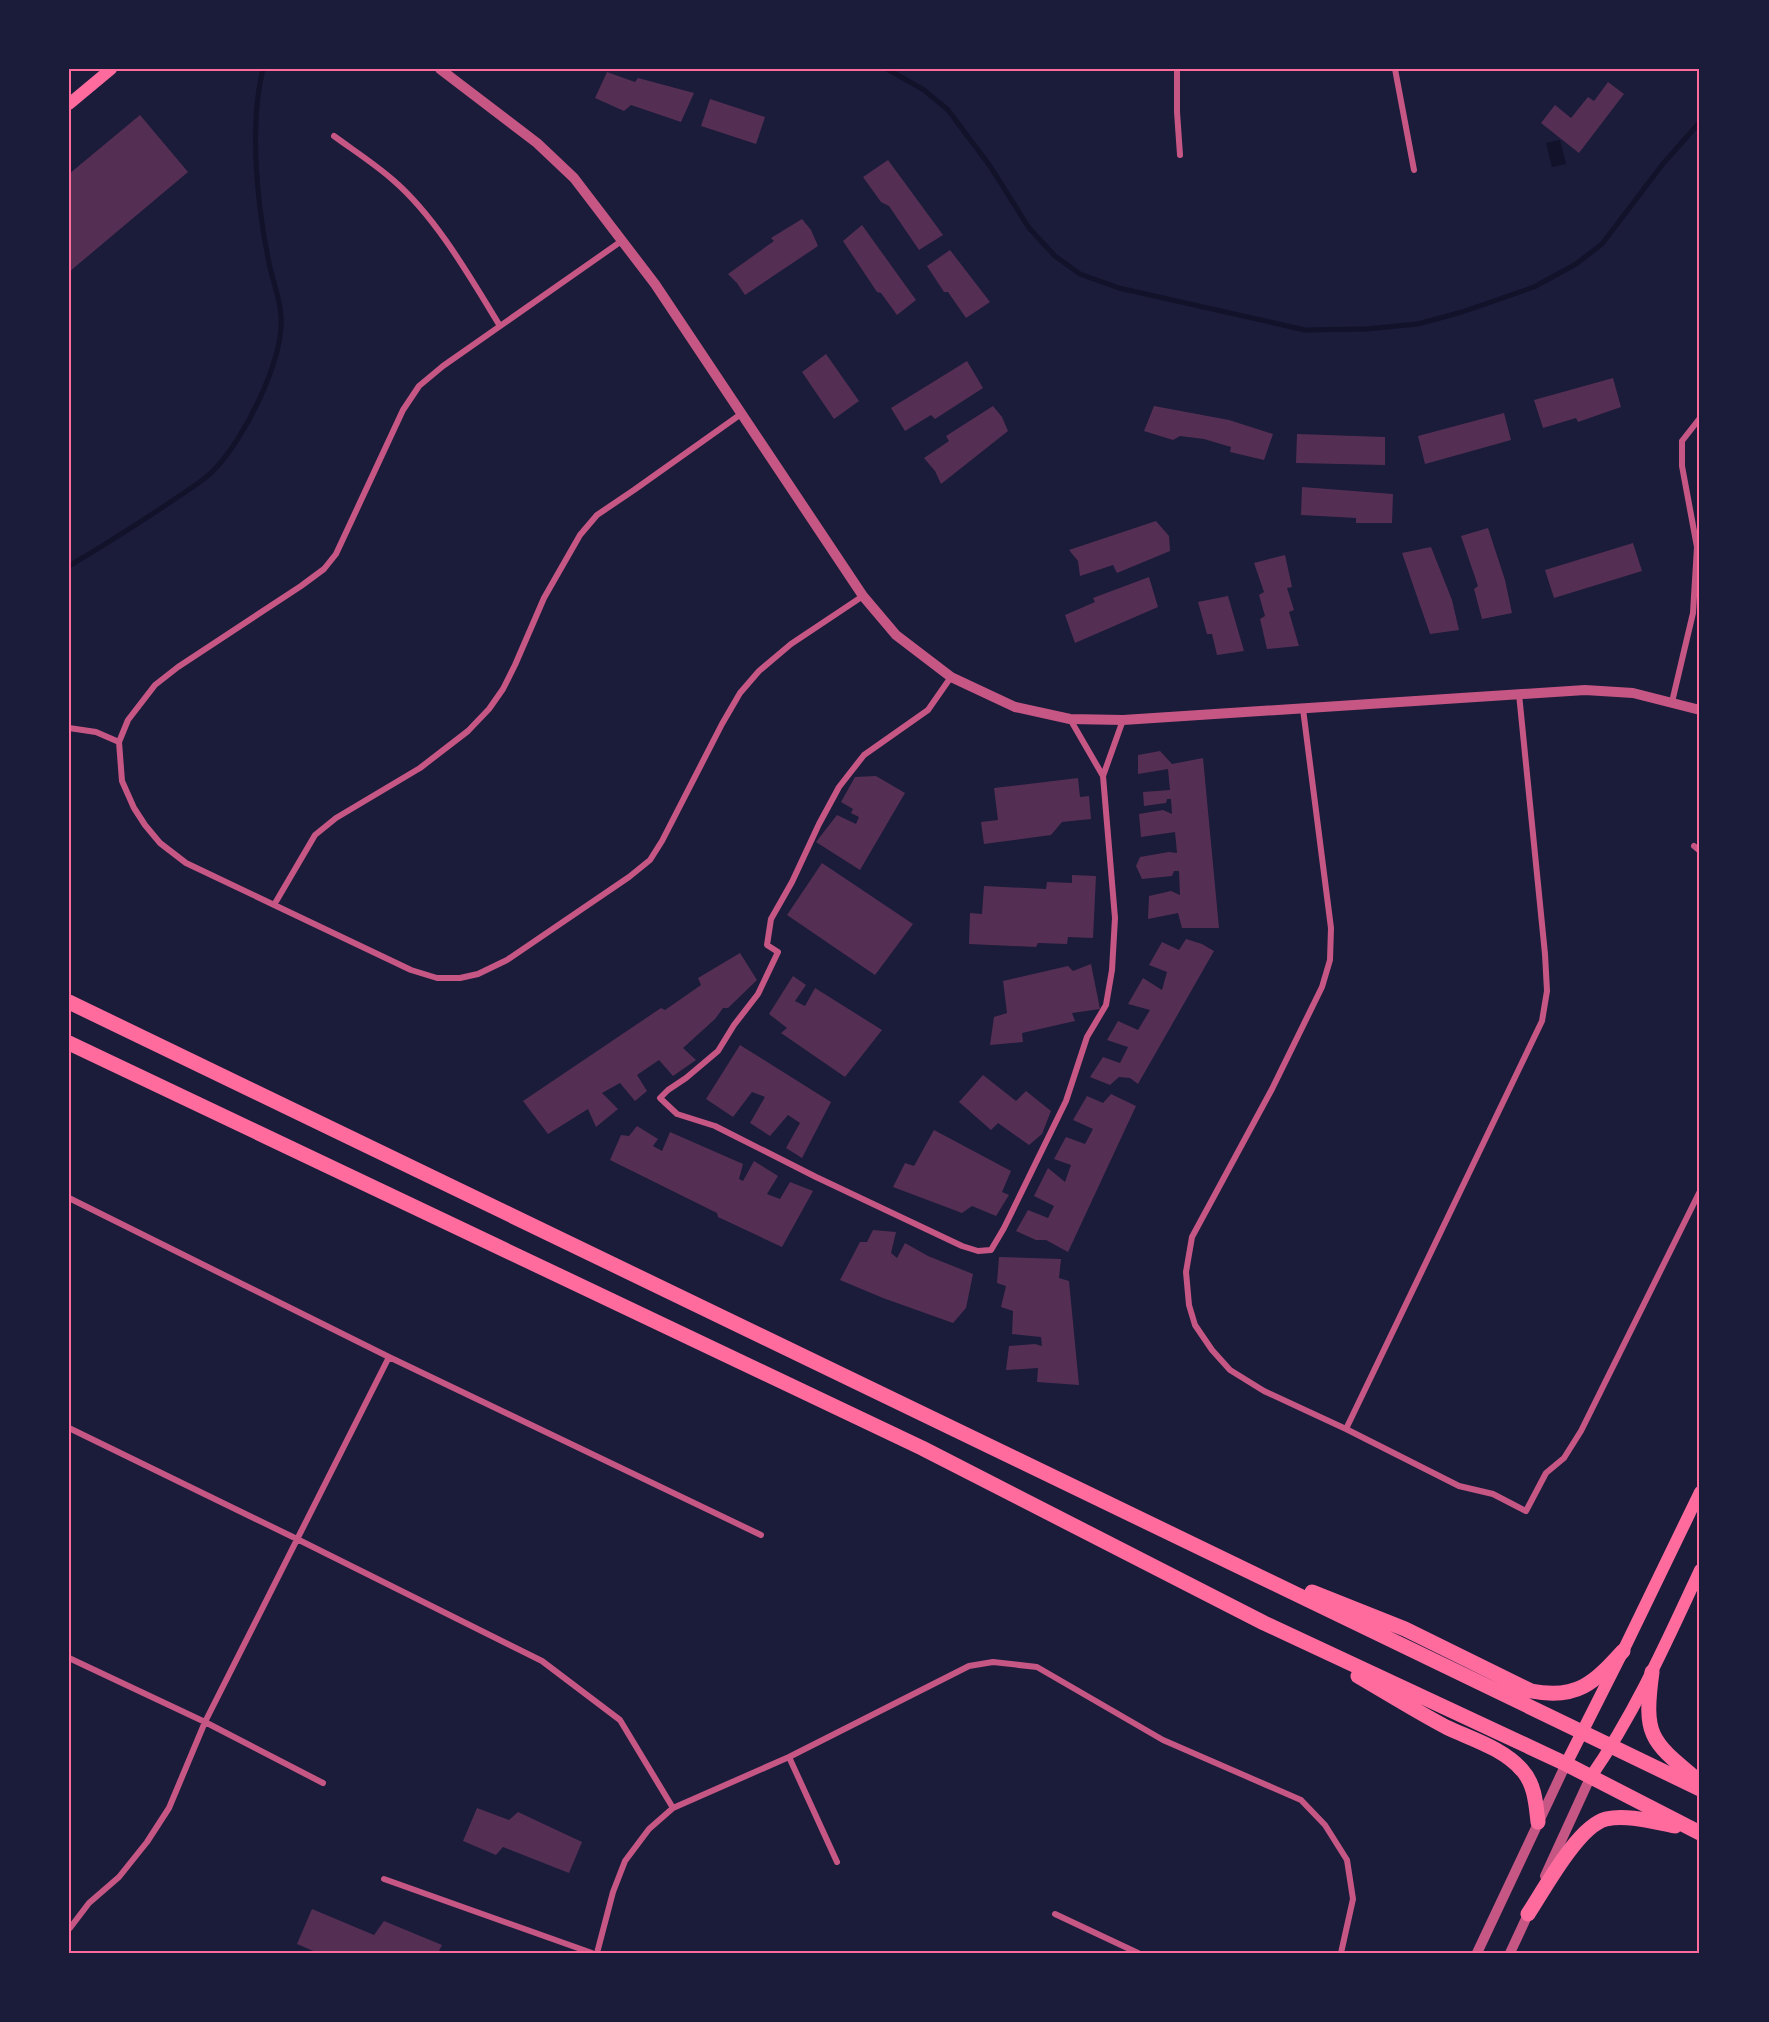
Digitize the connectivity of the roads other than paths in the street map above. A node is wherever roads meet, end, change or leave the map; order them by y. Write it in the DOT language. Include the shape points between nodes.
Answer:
graph roads {
  1 [pos="111,69"];
  2 [pos="440,69"];
  3 [pos="1177,69"];
  4 [pos="1395,69"];
  5 [pos="69,104"];
  6 [pos="334,136"];
  7 [pos="1180,155"];
  8 [pos="1414,170"];
  9 [pos="623,240"];
  10 [pos="500,326"];
  11 [pos="741,414"];
  12 [pos="1700,418"];
  13 [pos="863,596"];
  14 [pos="951,677"];
  15 [pos="1519,694"];
  16 [pos="1672,702"];
  17 [pos="1303,709"];
  18 [pos="1700,710"];
  19 [pos="1070,719"];
  20 [pos="1123,720"];
  21 [pos="69,728"];
  22 [pos="119,742"];
  23 [pos="1103,776"];
  24 [pos="274,905"];
  25 [pos="69,1002"];
  26 [pos="69,1043"];
  27 [pos="1700,1191"];
  28 [pos="69,1198"];
  29 [pos="389,1357"];
  30 [pos="69,1428"];
  31 [pos="1346,1429"];
  32 [pos="1700,1492"];
  33 [pos="761,1535"];
  34 [pos="297,1539"];
  35 [pos="1210,1552"];
  36 [pos="1700,1570"];
  37 [pos="1264,1623"];
  38 [pos="1623,1651"];
  39 [pos="69,1658"];
  40 [pos="1652,1672"];
  41 [pos="205,1722"];
  42 [pos="1582,1734"];
  43 [pos="1611,1747"];
  44 [pos="789,1757"];
  45 [pos="1566,1764"];
  46 [pos="1590,1778"];
  47 [pos="1700,1782"];
  48 [pos="323,1783"];
  49 [pos="1700,1789"];
  50 [pos="673,1809"];
  51 [pos="1538,1822"];
  52 [pos="1696,1831"];
  53 [pos="837,1862"];
  54 [pos="384,1879"];
  55 [pos="1056,1914"];
  56 [pos="1528,1914"];
  57 [pos="69,1928"];
  58 [pos="592,1953"];
  59 [pos="597,1953"];
  60 [pos="1138,1953"];
  61 [pos="1341,1953"];
  62 [pos="1476,1953"];
  63 [pos="1510,1953"];
  1 -- 5 [label="main road"];
  2 -- 9 [label="street" via="537,143 574,178"];
  3 -- 7 [label="street"];
  4 -- 8 [label="street"];
  6 -- 10 [label="street" via="393,179 423,210"];
  9 -- 10 [label="street"];
  9 -- 11 [label="street"];
  10 -- 22 [label="street" via="419,386 403,410 336,554 324,569 155,685 128,720"];
  11 -- 13 [label="street"];
  11 -- 24 [label="street" via="597,515 580,535 544,598 515,665 489,709 468,731 420,768 336,818 315,835"];
  12 -- 16 [label="street" via="1682,441 1682,466 1696,547 1693,613"];
  13 -- 14 [label="street" via="896,635"];
  13 -- 24 [label="street" via="791,644 740,693 650,860 507,960 478,974 437,978 411,970"];
  14 -- 19 [label="street" via="1015,707"];
  14 -- 23 [label="street" via="928,710 864,755 839,787 771,919 767,945 778,952 758,994 718,1051 660,1098 677,1113 715,1126 962,1246 991,1250 1066,1101 1087,1036 1106,1005 1115,918"];
  15 -- 16 [label="street" via="1585,690 1633,693"];
  15 -- 17 [label="street"];
  15 -- 31 [label="street" via="1545,954 1547,991 1542,1021"];
  16 -- 18 [label="street"];
  17 -- 20 [label="street"];
  17 -- 31 [label="street" via="1331,928 1330,960 1322,987 1272,1089 1192,1237 1186,1272 1195,1325 1230,1370 1264,1391"];
  19 -- 20 [label="street"];
  19 -- 23 [label="street"];
  20 -- 23 [label="street"];
  21 -- 22 [label="street" via="96,732"];
  22 -- 24 [label="street" via="122,781 139,816 160,843 186,863"];
  25 -- 35 [label="main road"];
  26 -- 37 [label="main road" via="912,1443"];
  27 -- 31 [label="street" via="1581,1431 1564,1458 1546,1473 1526,1511 1492,1494 1459,1486"];
  28 -- 29 [label="street"];
  29 -- 33 [label="street"];
  29 -- 34 [label="street"];
  30 -- 34 [label="street"];
  32 -- 38 [label="main road"];
  34 -- 41 [label="street"];
  34 -- 50 [label="street" via="542,1662 620,1720"];
  35 -- 38 [label="main road" via="1405,1629 1531,1691 1550,1695 1584,1687"];
  35 -- 42 [label="main road"];
  36 -- 40 [label="main road"];
  37 -- 45 [label="main road"];
  37 -- 51 [label="main road" via="1516,1764 1531,1786"];
  38 -- 42 [label="main road"];
  39 -- 41 [label="street"];
  40 -- 43 [label="main road"];
  40 -- 47 [label="main road" via="1648,1702 1652,1735 1668,1755"];
  41 -- 48 [label="street"];
  41 -- 57 [label="street" via="169,1808 147,1842"];
  42 -- 43 [label="main road"];
  42 -- 45 [label="main road"];
  43 -- 46 [label="main road"];
  43 -- 49 [label="main road"];
  44 -- 50 [label="street"];
  44 -- 53 [label="street"];
  44 -- 61 [label="street" via="969,1666 993,1662 1037,1667 1163,1740 1301,1800 1325,1825 1347,1860 1353,1899"];
  45 -- 46 [label="main road"];
  45 -- 51 [label="street"];
  46 -- 52 [label="main road"];
  46 -- 56 [label="street"];
  50 -- 59 [label="street" via="649,1829 625,1861"];
  51 -- 62 [label="street"];
  52 -- 56 [label="main road" via="1619,1818 1596,1823 1577,1839"];
  54 -- 58 [label="street"];
  55 -- 60 [label="street"];
  56 -- 63 [label="street"];
}
